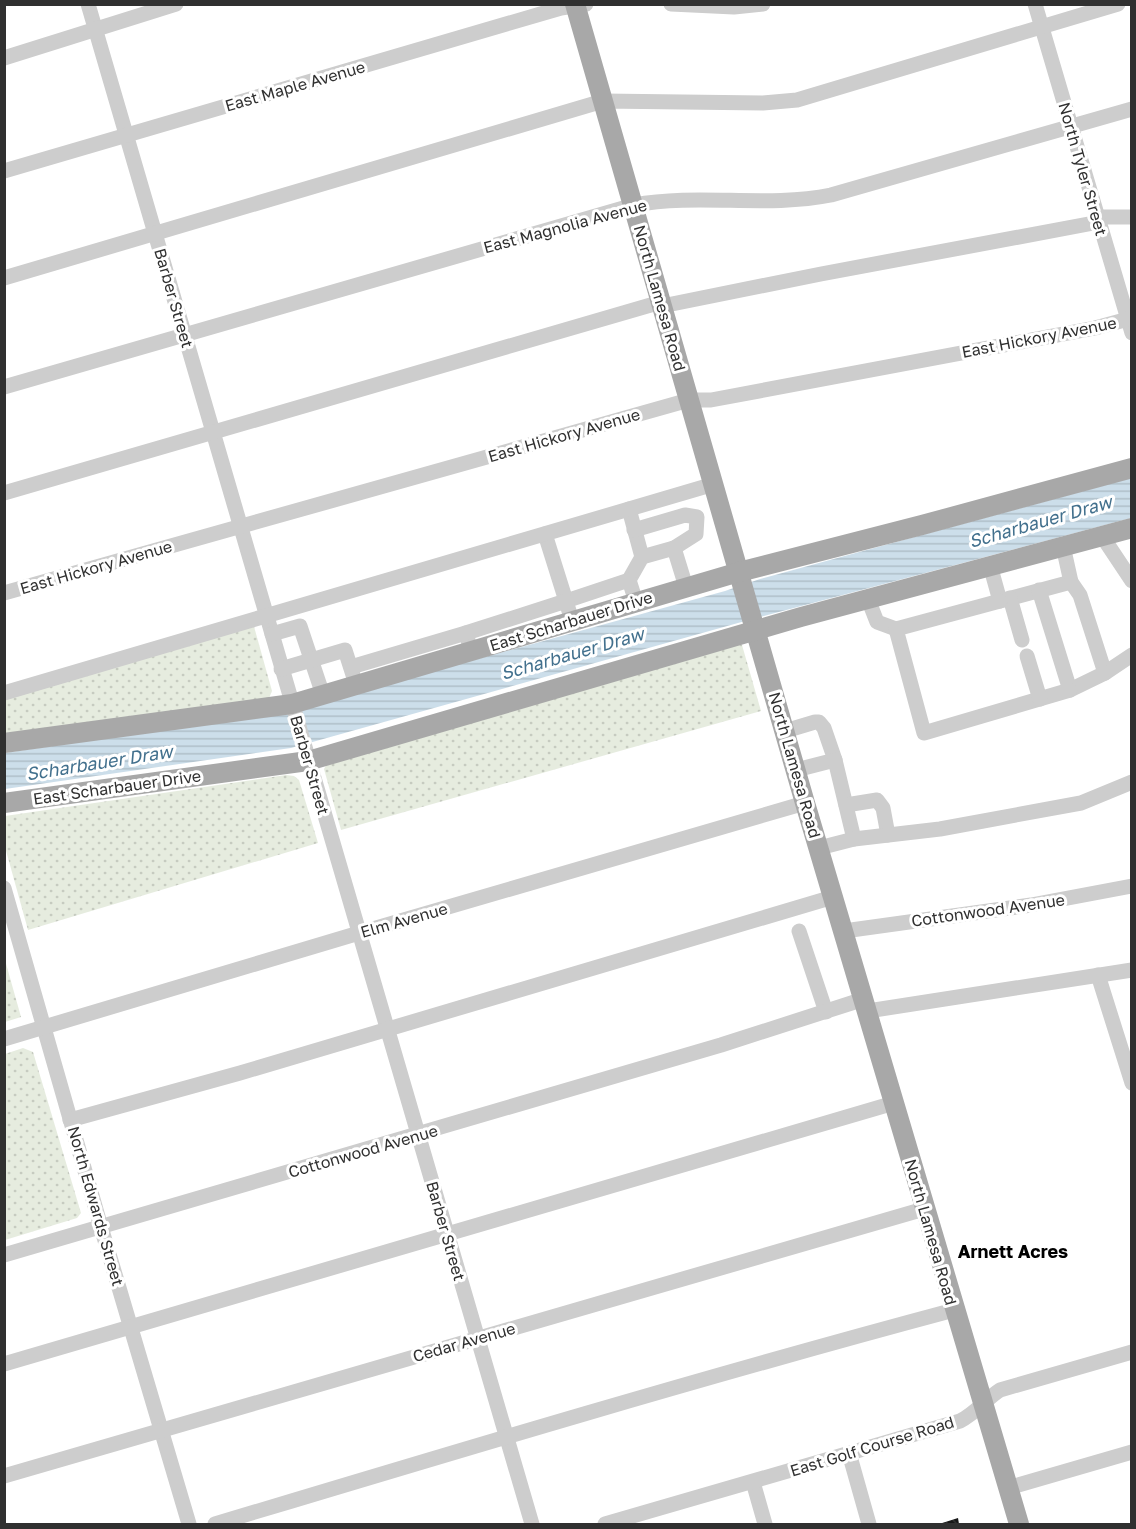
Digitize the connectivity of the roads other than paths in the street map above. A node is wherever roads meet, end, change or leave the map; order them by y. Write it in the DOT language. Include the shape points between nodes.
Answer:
graph roads {
  1 [pos="88,4"];
  2 [pos="176,4"];
  3 [pos="671,4"];
  4 [pos="763,4"];
  5 [pos="1035,4"];
  6 [pos="1118,4"];
  7 [pos="579,5"];
  8 [pos="1041,27"];
  9 [pos="95,30"];
  10 [pos="4,58"];
  11 [pos="603,101"];
  12 [pos="1131,109"];
  13 [pos="1071,127"];
  14 [pos="127,136"];
  15 [pos="4,171"];
  16 [pos="634,205"];
  17 [pos="1131,217"];
  18 [pos="1098,220"];
  19 [pos="155,234"];
  20 [pos="4,278"];
  21 [pos="661,304"];
  22 [pos="1130,323"];
  23 [pos="185,334"];
  24 [pos="4,387"];
  25 [pos="689,400"];
  26 [pos="214,432"];
  27 [pos="1131,468"];
  28 [pos="714,484"];
  29 [pos="4,493"];
  30 [pos="629,509"];
  31 [pos="722,511"];
  32 [pos="697,517"];
  33 [pos="241,526"];
  34 [pos="1131,528"];
  35 [pos="634,530"];
  36 [pos="545,534"];
  37 [pos="1102,536"];
  38 [pos="1063,546"];
  39 [pos="674,548"];
  40 [pos="642,557"];
  41 [pos="990,566"];
  42 [pos="741,576"];
  43 [pos="629,580"];
  44 [pos="1131,581"];
  45 [pos="1071,582"];
  46 [pos="686,587"];
  47 [pos="1039,590"];
  48 [pos="4,593"];
  49 [pos="868,599"];
  50 [pos="1005,600"];
  51 [pos="566,601"];
  52 [pos="636,602"];
  53 [pos="267,615"];
  54 [pos="572,621"];
  55 [pos="755,628"];
  56 [pos="896,629"];
  57 [pos="272,634"];
  58 [pos="1022,640"];
  59 [pos="468,642"];
  60 [pos="1131,655"];
  61 [pos="1027,656"];
  62 [pos="312,659"];
  63 [pos="282,669"];
  64 [pos="1105,673"];
  65 [pos="354,676"];
  66 [pos="1070,690"];
  67 [pos="4,693"];
  68 [pos="323,695"];
  69 [pos="1040,699"];
  70 [pos="292,704"];
  71 [pos="785,731"];
  72 [pos="4,743"];
  73 [pos="835,760"];
  74 [pos="308,761"];
  75 [pos="796,770"];
  76 [pos="1131,782"];
  77 [pos="4,803"];
  78 [pos="805,803"];
  79 [pos="846,805"];
  80 [pos="888,835"];
  81 [pos="854,839"];
  82 [pos="819,848"];
  83 [pos="1131,886"];
  84 [pos="4,888"];
  85 [pos="834,897"];
  86 [pos="799,930"];
  87 [pos="844,931"];
  88 [pos="359,933"];
  89 [pos="1131,970"];
  90 [pos="1098,975"];
  91 [pos="866,1005"];
  92 [pos="826,1012"];
  93 [pos="44,1027"];
  94 [pos="388,1030"];
  95 [pos="4,1039"];
  96 [pos="1131,1083"];
  97 [pos="894,1103"];
  98 [pos="70,1120"];
  99 [pos="418,1135"];
  100 [pos="924,1209"];
  101 [pos="101,1227"];
  102 [pos="447,1235"];
  103 [pos="4,1255"];
  104 [pos="954,1310"];
  105 [pos="132,1328"];
  106 [pos="477,1338"];
  107 [pos="1131,1352"];
  108 [pos="4,1364"];
  109 [pos="982,1404"];
  110 [pos="162,1431"];
  111 [pos="506,1436"];
  112 [pos="1131,1452"];
  113 [pos="849,1454"];
  114 [pos="4,1476"];
  115 [pos="753,1482"];
  116 [pos="1008,1488"];
  117 [pos="634,1521"];
  118 [pos="189,1524"];
  119 [pos="215,1524"];
  120 [pos="532,1524"];
  121 [pos="605,1524"];
  122 [pos="765,1524"];
  123 [pos="869,1524"];
  124 [pos="1019,1524"];
  1 -- 9 [label="street, Barber Street"];
  2 -- 9 [label="street"];
  3 -- 4 [label="street"];
  5 -- 8 [label="street, North Tyler Street"];
  6 -- 8 [label="street"];
  7 -- 11 [label="main road, North Lamesa Road"];
  7 -- 14 [label="street, East Maple Avenue"];
  8 -- 11 [label="street" via="781,103"];
  8 -- 13 [label="street, North Tyler Street"];
  9 -- 10 [label="street"];
  9 -- 14 [label="street, Barber Street"];
  11 -- 16 [label="main road, North Lamesa Road"];
  11 -- 19 [label="street"];
  12 -- 13 [label="street, East Magnolia Avenue"];
  13 -- 16 [label="street, East Magnolia Avenue" via="821,197"];
  13 -- 18 [label="street, North Tyler Street"];
  14 -- 15 [label="street, East Maple Avenue"];
  14 -- 19 [label="street, Barber Street"];
  16 -- 21 [label="main road, North Lamesa Road"];
  16 -- 23 [label="street, East Magnolia Avenue"];
  17 -- 18 [label="street"];
  18 -- 21 [label="street"];
  18 -- 22 [label="street, North Tyler Street"];
  19 -- 20 [label="street"];
  19 -- 23 [label="street, Barber Street"];
  21 -- 25 [label="main road, North Lamesa Road"];
  21 -- 26 [label="street"];
  22 -- 25 [label="street, East Hickory Avenue" via="711,400"];
  23 -- 24 [label="street, East Magnolia Avenue"];
  23 -- 26 [label="street, Barber Street"];
  25 -- 28 [label="main road, North Lamesa Road"];
  25 -- 33 [label="street, East Hickory Avenue"];
  26 -- 29 [label="street"];
  26 -- 33 [label="street, Barber Street"];
  27 -- 42 [label="main road, East Scharbauer Drive"];
  28 -- 30 [label="street"];
  28 -- 31 [label="main road, North Lamesa Road"];
  30 -- 35 [label="street"];
  30 -- 36 [label="street"];
  31 -- 32 [label="street"];
  31 -- 42 [label="main road, North Lamesa Road"];
  32 -- 35 [label="street" via="685,514"];
  32 -- 39 [label="street" via="696,534"];
  33 -- 48 [label="street, East Hickory Avenue"];
  33 -- 53 [label="street, Barber Street"];
  34 -- 37 [label="main road, East Scharbauer Drive"];
  35 -- 40 [label="street"];
  36 -- 51 [label="street"];
  36 -- 53 [label="street"];
  37 -- 38 [label="main road, East Scharbauer Drive"];
  37 -- 44 [label="street"];
  38 -- 41 [label="main road, East Scharbauer Drive"];
  38 -- 45 [label="street"];
  39 -- 40 [label="street"];
  39 -- 46 [label="street"];
  40 -- 43 [label="street"];
  41 -- 49 [label="main road, East Scharbauer Drive"];
  41 -- 50 [label="street"];
  42 -- 46 [label="main road, East Scharbauer Drive"];
  42 -- 55 [label="main road, North Lamesa Road"];
  43 -- 51 [label="street"];
  43 -- 52 [label="street"];
  45 -- 47 [label="street"];
  45 -- 64 [label="street" via="1080,595"];
  46 -- 52 [label="main road, East Scharbauer Drive"];
  47 -- 50 [label="street"];
  47 -- 66 [label="street"];
  49 -- 55 [label="main road, East Scharbauer Drive"];
  49 -- 56 [label="street" via="877,622"];
  50 -- 56 [label="street"];
  50 -- 58 [label="street"];
  51 -- 54 [label="street"];
  51 -- 59 [label="street"];
  52 -- 54 [label="main road, East Scharbauer Drive"];
  53 -- 57 [label="street, Barber Street"];
  53 -- 67 [label="street"];
  54 -- 59 [label="main road, East Scharbauer Drive"];
  55 -- 71 [label="main road, North Lamesa Road"];
  55 -- 74 [label="main road, East Scharbauer Drive"];
  56 -- 69 [label="street" via="924,733"];
  57 -- 62 [label="street" via="300,626"];
  57 -- 63 [label="street, Barber Street"];
  59 -- 65 [label="main road, East Scharbauer Drive"];
  60 -- 64 [label="street"];
  61 -- 69 [label="street"];
  62 -- 63 [label="street"];
  62 -- 65 [label="street" via="345,650"];
  62 -- 68 [label="street"];
  63 -- 70 [label="street, Barber Street"];
  64 -- 66 [label="street"];
  65 -- 68 [label="main road, East Scharbauer Drive"];
  66 -- 69 [label="street"];
  68 -- 70 [label="main road, East Scharbauer Drive"];
  70 -- 72 [label="main road, East Scharbauer Drive"];
  70 -- 74 [label="street, Barber Street"];
  71 -- 73 [label="street" via="819,722"];
  71 -- 75 [label="main road, North Lamesa Road"];
  73 -- 75 [label="street"];
  73 -- 79 [label="street"];
  74 -- 77 [label="main road, East Scharbauer Drive"];
  74 -- 88 [label="street, Barber Street"];
  75 -- 78 [label="main road, North Lamesa Road"];
  76 -- 80 [label="street" via="1081,803"];
  78 -- 82 [label="main road, North Lamesa Road"];
  78 -- 88 [label="street, Elm Avenue"];
  79 -- 80 [label="street" via="877,800 883,808"];
  79 -- 81 [label="street"];
  80 -- 81 [label="street"];
  81 -- 82 [label="street"];
  82 -- 85 [label="main road, North Lamesa Road"];
  83 -- 87 [label="street, Cottonwood Avenue" via="1031,905"];
  84 -- 93 [label="street, North Edwards Street"];
  85 -- 87 [label="main road, North Lamesa Road"];
  85 -- 94 [label="street"];
  86 -- 92 [label="street"];
  87 -- 91 [label="main road, North Lamesa Road"];
  88 -- 93 [label="street, Elm Avenue"];
  88 -- 94 [label="street, Barber Street"];
  89 -- 90 [label="street, Cottonwood Avenue"];
  90 -- 91 [label="street, Cottonwood Avenue"];
  90 -- 96 [label="street"];
  91 -- 92 [label="street, Cottonwood Avenue"];
  91 -- 97 [label="main road, North Lamesa Road"];
  92 -- 99 [label="street, Cottonwood Avenue"];
  93 -- 95 [label="street, Elm Avenue"];
  93 -- 98 [label="street, North Edwards Street"];
  94 -- 98 [label="street"];
  94 -- 99 [label="street, Barber Street"];
  97 -- 100 [label="main road, North Lamesa Road"];
  97 -- 102 [label="street"];
  98 -- 101 [label="street, North Edwards Street"];
  99 -- 101 [label="street, Cottonwood Avenue"];
  99 -- 102 [label="street, Barber Street"];
  100 -- 104 [label="main road, North Lamesa Road"];
  100 -- 106 [label="street, Cedar Avenue"];
  101 -- 103 [label="street, Cottonwood Avenue"];
  101 -- 105 [label="street, North Edwards Street"];
  102 -- 105 [label="street"];
  102 -- 106 [label="street, Barber Street"];
  104 -- 109 [label="main road, North Lamesa Road"];
  104 -- 111 [label="street"];
  105 -- 108 [label="street"];
  105 -- 110 [label="street, North Edwards Street"];
  106 -- 110 [label="street, Cedar Avenue"];
  106 -- 111 [label="street, Barber Street"];
  107 -- 109 [label="street, East Golf Course Road" via="1000,1390"];
  109 -- 113 [label="street, East Golf Course Road" via="960,1421"];
  109 -- 116 [label="main road, North Lamesa Road"];
  110 -- 114 [label="street, Cedar Avenue"];
  110 -- 118 [label="street, North Edwards Street"];
  111 -- 119 [label="street"];
  111 -- 120 [label="street, Barber Street"];
  112 -- 116 [label="street"];
  113 -- 115 [label="street, East Golf Course Road"];
  113 -- 123 [label="street"];
  115 -- 117 [label="street, East Golf Course Road"];
  115 -- 122 [label="street"];
  116 -- 124 [label="main road, North Lamesa Road"];
  117 -- 121 [label="street, East Golf Course Road"];
}
